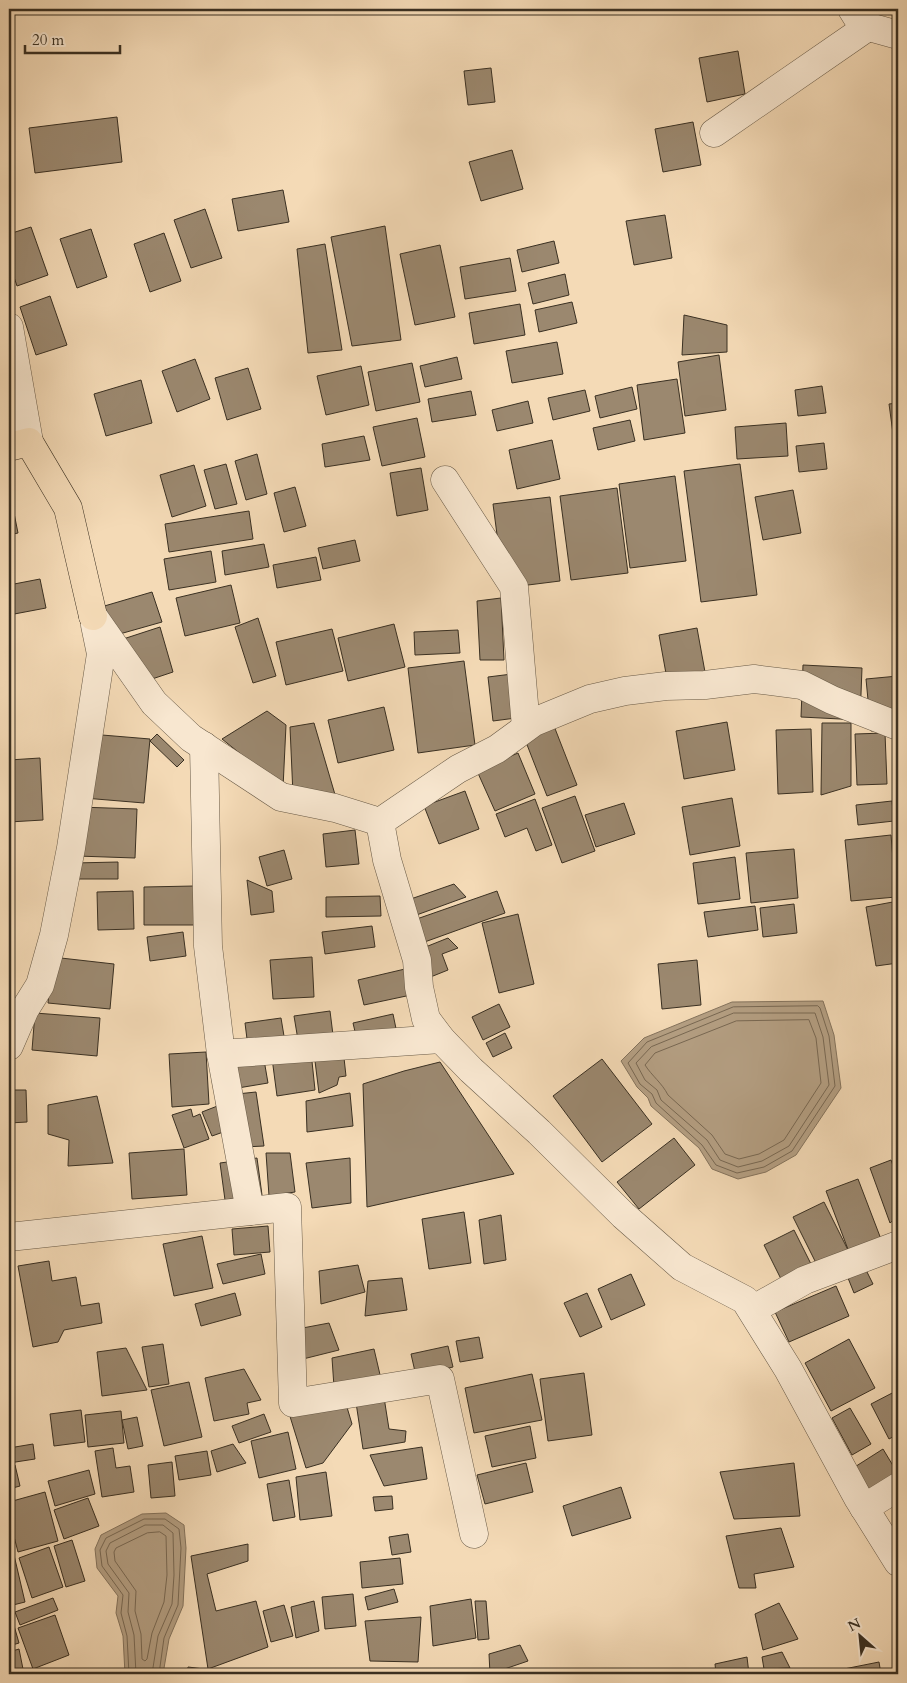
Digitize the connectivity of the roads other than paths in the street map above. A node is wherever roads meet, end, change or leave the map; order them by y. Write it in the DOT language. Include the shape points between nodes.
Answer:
graph roads {
  1 [pos="860,17"];
  2 [pos="898,35"];
  3 [pos="714,133"];
  4 [pos="9,327"];
  5 [pos="19,445"];
  6 [pos="445,480"];
  7 [pos="93,616"];
  8 [pos="898,726"];
  9 [pos="526,728"];
  10 [pos="204,746"];
  11 [pos="380,822"];
  12 [pos="441,1039"];
  13 [pos="9,1046"];
  14 [pos="221,1054"];
  15 [pos="250,1211"];
  16 [pos="9,1237"];
  17 [pos="898,1245"];
  18 [pos="752,1310"];
  19 [pos="898,1486"];
  20 [pos="864,1508"];
  21 [pos="474,1534"];
  22 [pos="898,1562"];
  1 -- 2 [label="street"];
  1 -- 3 [label="street"];
  4 -- 5 [label="street"];
  5 -- 7 [label="main road" via="68,508"];
  6 -- 9 [label="street" via="514,587"];
  7 -- 10 [label="street" via="154,703"];
  7 -- 13 [label="street" via="101,654 54,935 40,985"];
  8 -- 9 [label="street" via="802,685 754,679 625,691 590,699"];
  9 -- 11 [label="street"];
  10 -- 11 [label="street" via="281,797 335,808"];
  10 -- 14 [label="street" via="208,946"];
  11 -- 12 [label="street" via="417,960 426,1019"];
  12 -- 14 [label="street"];
  12 -- 18 [label="street" via="682,1267 745,1300"];
  14 -- 15 [label="street"];
  15 -- 16 [label="street"];
  15 -- 21 [label="street" via="287,1207 292,1403 440,1379"];
  17 -- 18 [label="street" via="805,1280"];
  18 -- 20 [label="street"];
  19 -- 20 [label="street"];
  20 -- 22 [label="street"];
}
